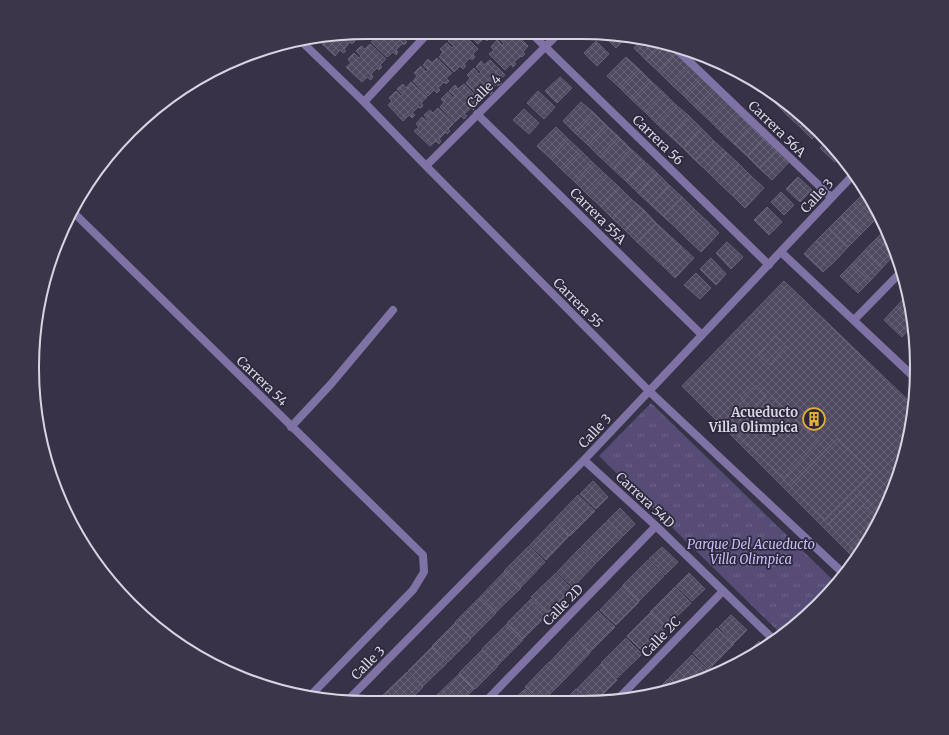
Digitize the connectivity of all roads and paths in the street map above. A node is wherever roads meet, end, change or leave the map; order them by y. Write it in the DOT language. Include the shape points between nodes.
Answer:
graph roads {
  1 [pos="422,39"];
  2 [pos="537,39"];
  3 [pos="553,39"];
  4 [pos="305,45"];
  5 [pos="545,47"];
  6 [pos="682,55"];
  7 [pos="364,102"];
  8 [pos="477,114"];
  9 [pos="426,166"];
  10 [pos="850,178"];
  11 [pos="832,197"];
  12 [pos="76,215"];
  13 [pos="782,252"];
  14 [pos="769,265"];
  15 [pos="897,277"];
  16 [pos="393,310"];
  17 [pos="854,320"];
  18 [pos="702,336"];
  19 [pos="910,373"];
  20 [pos="648,392"];
  21 [pos="291,427"];
  22 [pos="584,460"];
  23 [pos="656,526"];
  24 [pos="840,570"];
  25 [pos="723,591"];
  26 [pos="770,636"];
  27 [pos="314,692"];
  28 [pos="624,693"];
  29 [pos="353,695"];
  30 [pos="491,696"];
  1 -- 7 [label="street"];
  2 -- 5 [label="street, Carrera 56"];
  3 -- 5 [label="street, Calle 4"];
  4 -- 7 [label="street, Carrera 55"];
  5 -- 8 [label="street, Calle 4"];
  5 -- 14 [label="street, Carrera 56"];
  6 -- 11 [label="street, Carrera 56A"];
  7 -- 9 [label="street, Carrera 55"];
  8 -- 9 [label="street, Calle 4"];
  8 -- 18 [label="street, Carrera 55A"];
  9 -- 20 [label="street, Carrera 55"];
  10 -- 11 [label="street, Calle 3"];
  11 -- 13 [label="street, Calle 3"];
  12 -- 21 [label="street, Carrera 54"];
  13 -- 14 [label="street, Calle 3"];
  13 -- 17 [label="street"];
  14 -- 18 [label="street, Calle 3"];
  15 -- 17 [label="street"];
  16 -- 21 [label="street"];
  17 -- 19 [label="street"];
  18 -- 20 [label="street, Calle 3"];
  20 -- 22 [label="street, Calle 3"];
  20 -- 24 [label="street, Carrera 55"];
  21 -- 27 [label="street, Carrera 54" via="423,556 424,572 413,590"];
  22 -- 23 [label="street, Carrera 54D"];
  22 -- 29 [label="street, Calle 3"];
  23 -- 25 [label="street, Carrera 54D"];
  23 -- 30 [label="street, Calle 2D"];
  25 -- 26 [label="street, Carrera 54D"];
  25 -- 28 [label="street, Calle 2C"];
}
